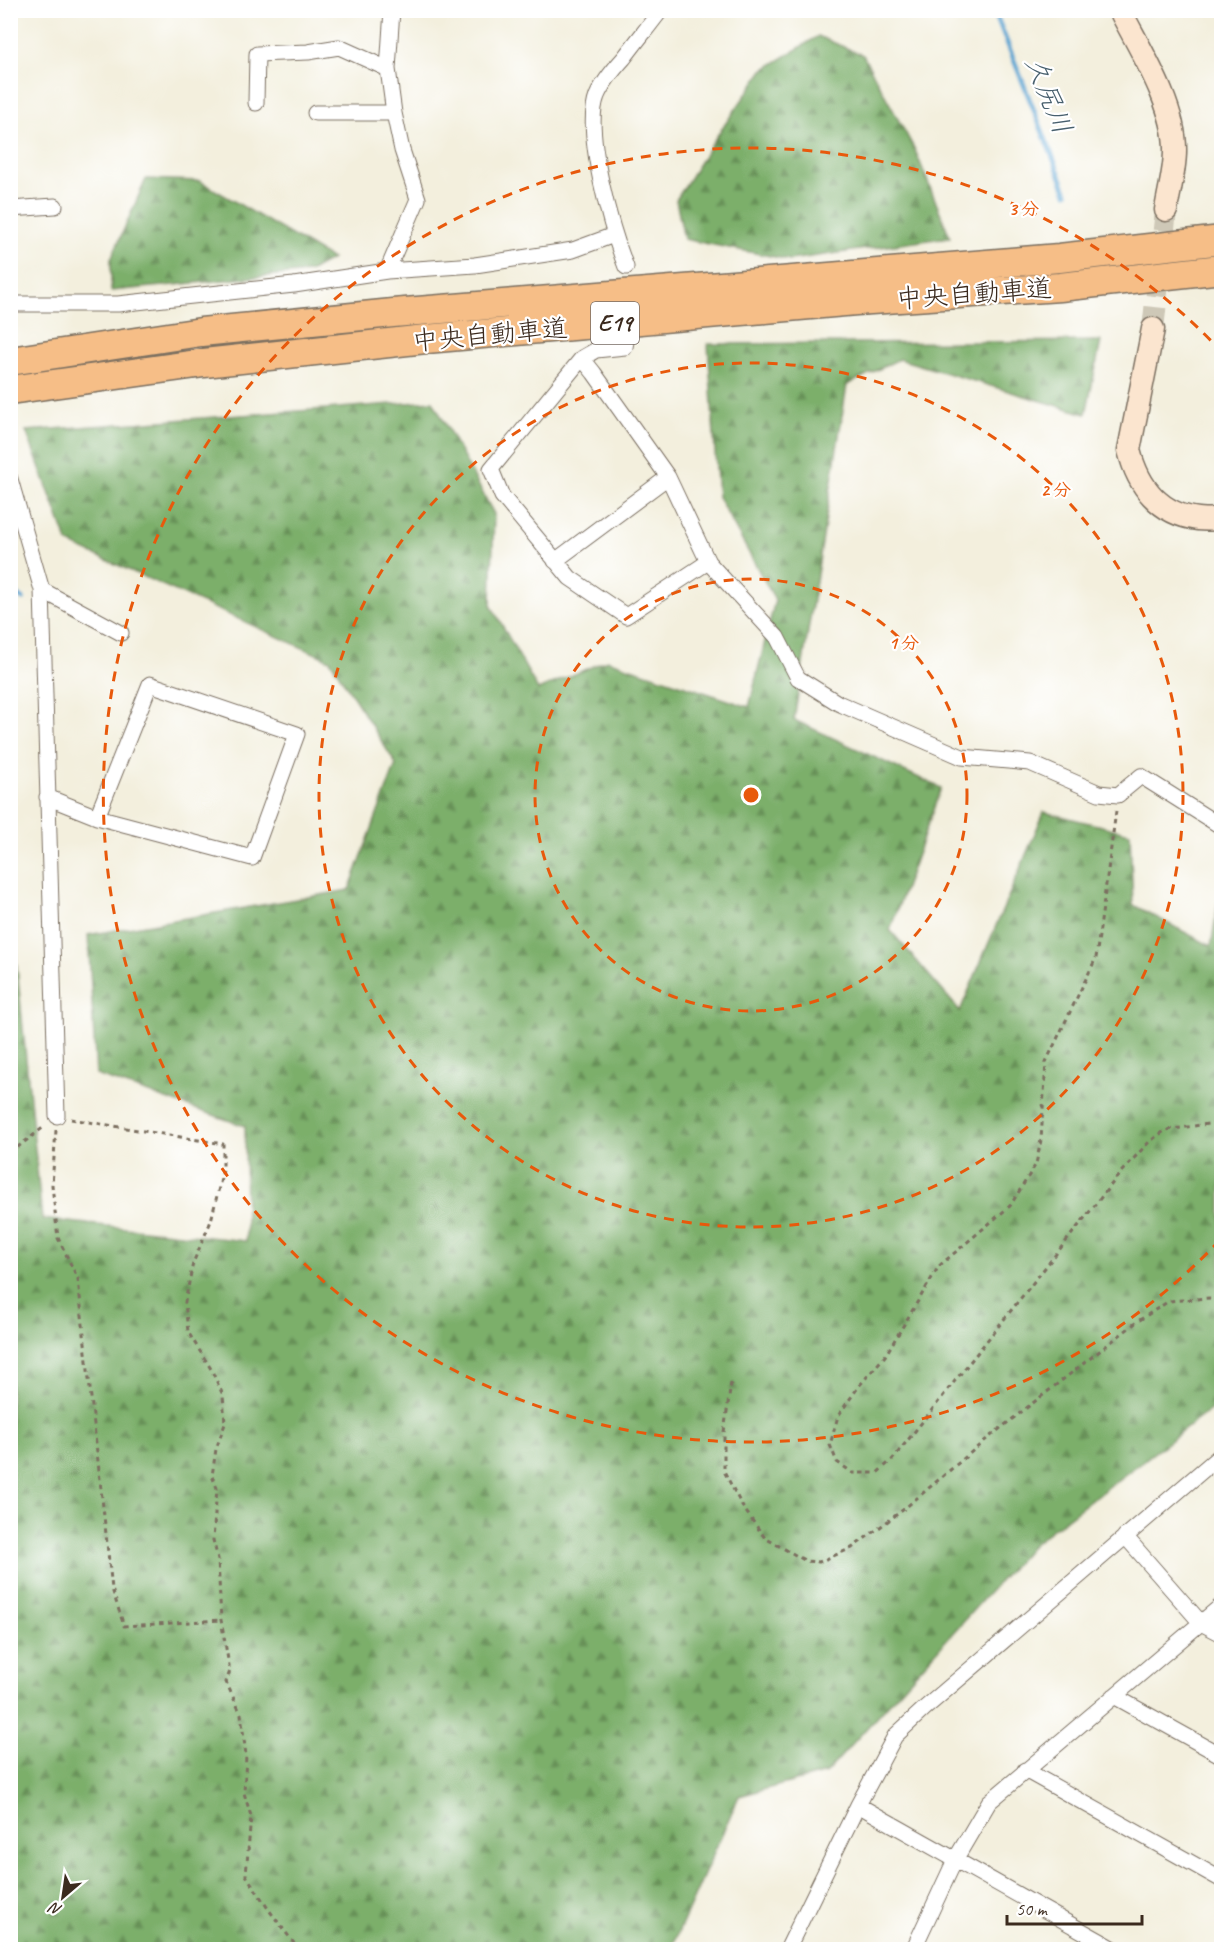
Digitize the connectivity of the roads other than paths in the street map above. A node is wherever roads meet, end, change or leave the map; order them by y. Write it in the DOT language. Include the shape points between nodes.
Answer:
graph roads {
  1 [pos="392,10"];
  2 [pos="661,10"];
  3 [pos="1120,10"];
  4 [pos="388,69"];
  5 [pos="256,103"];
  6 [pos="315,113"];
  7 [pos="394,113"];
  8 [pos="55,206"];
  9 [pos="10,209"];
  10 [pos="1166,210"];
  11 [pos="614,235"];
  12 [pos="1221,240"];
  13 [pos="626,267"];
  14 [pos="1221,269"];
  15 [pos="387,271"];
  16 [pos="10,304"];
  17 [pos="1153,329"];
  18 [pos="628,331"];
  19 [pos="582,358"];
  20 [pos="10,361"];
  21 [pos="10,390"];
  22 [pos="668,477"];
  23 [pos="10,479"];
  24 [pos="1221,519"];
  25 [pos="555,561"];
  26 [pos="708,562"];
  27 [pos="42,590"];
  28 [pos="121,633"];
  29 [pos="47,797"];
  30 [pos="97,817"];
  31 [pos="1221,827"];
  32 [pos="57,1116"];
  33 [pos="1221,1454"];
  34 [pos="1125,1536"];
  35 [pos="1221,1605"];
  36 [pos="1201,1623"];
  37 [pos="1221,1634"];
  38 [pos="1114,1696"];
  39 [pos="1221,1756"];
  40 [pos="1025,1770"];
  41 [pos="858,1805"];
  42 [pos="955,1860"];
  43 [pos="1221,1880"];
  44 [pos="787,1950"];
  45 [pos="913,1950"];
  46 [pos="1116,1950"];
  1 -- 4 [label="street"];
  2 -- 11 [label="street" via="609,76 593,112 596,152"];
  3 -- 10 [label="street" via="1164,98 1171,122 1175,150"];
  4 -- 5 [label="street" via="339,47 257,54"];
  4 -- 7 [label="street"];
  6 -- 7 [label="street"];
  7 -- 15 [label="street" via="418,199"];
  8 -- 9 [label="street"];
  11 -- 13 [label="street"];
  11 -- 15 [label="street" via="573,250 475,265"];
  12 -- 20 [label="highway, 中央自動車道 / E19" via="1047,259 224,329"];
  14 -- 21 [label="highway, 中央自動車道 / E19" via="1060,287 426,339 204,363"];
  15 -- 16 [label="street" via="118,304"];
  17 -- 24 [label="street" via="1129,450 1133,464 1158,503 1198,519"];
  18 -- 19 [label="street" via="625,347 596,350"];
  19 -- 22 [label="street"];
  19 -- 25 [label="street" via="491,468 502,496"];
  22 -- 25 [label="street"];
  22 -- 26 [label="street"];
  23 -- 27 [label="street"];
  25 -- 26 [label="street" via="570,578 626,616"];
  26 -- 31 [label="street" via="777,637 798,678 838,703 962,757 1030,763 1098,794 1118,795 1141,776"];
  27 -- 28 [label="street"];
  27 -- 29 [label="street"];
  29 -- 30 [label="street"];
  29 -- 32 [label="street"];
  30 -- 30 [label="street" via="252,858 297,734 150,684"];
  33 -- 34 [label="street"];
  34 -- 36 [label="street"];
  34 -- 41 [label="street" via="895,1736"];
  35 -- 36 [label="street"];
  36 -- 37 [label="street"];
  36 -- 38 [label="street"];
  38 -- 39 [label="street"];
  38 -- 40 [label="street"];
  40 -- 42 [label="street" via="989,1802"];
  40 -- 43 [label="street"];
  41 -- 42 [label="street"];
  41 -- 44 [label="street"];
  42 -- 45 [label="street"];
  42 -- 46 [label="street"];
}
